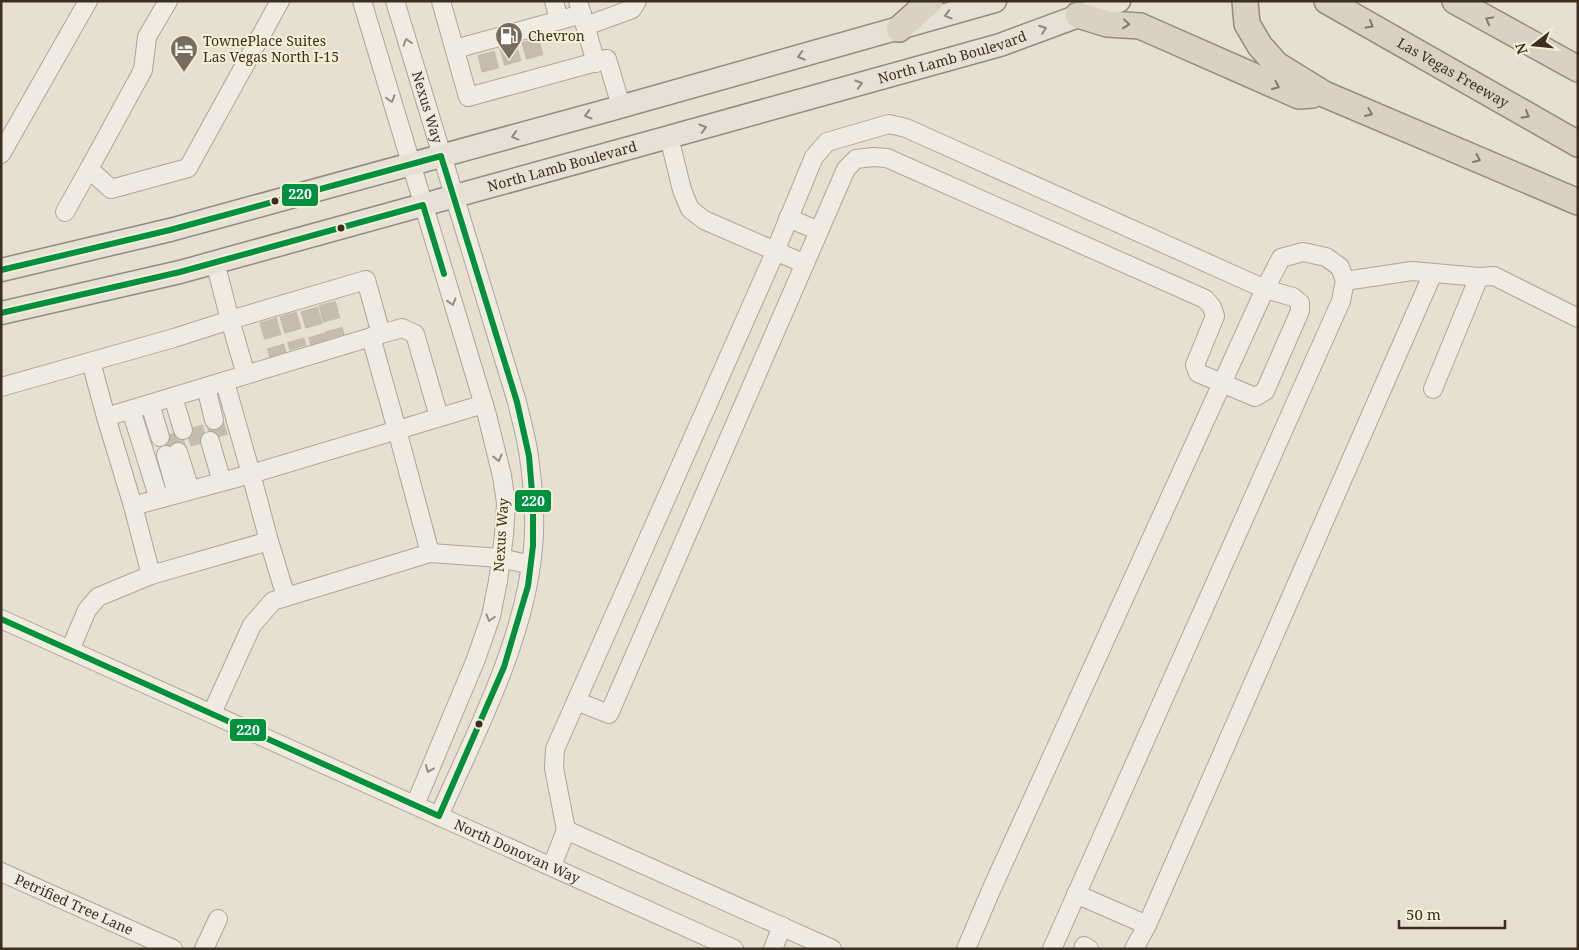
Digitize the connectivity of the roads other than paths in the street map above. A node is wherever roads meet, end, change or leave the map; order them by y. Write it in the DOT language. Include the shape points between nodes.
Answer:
graph roads {
  1 [pos="88,1"];
  2 [pos="168,1"];
  3 [pos="280,1"];
  4 [pos="362,1"];
  5 [pos="394,1"];
  6 [pos="441,1"];
  7 [pos="554,1"];
  8 [pos="637,1"];
  9 [pos="930,1"];
  10 [pos="995,1"];
  11 [pos="1119,1"];
  12 [pos="1245,1"];
  13 [pos="1327,1"];
  14 [pos="1455,1"];
  15 [pos="573,13"];
  16 [pos="1078,15"];
  17 [pos="899,29"];
  18 [pos="455,49"];
  19 [pos="596,63"];
  20 [pos="1578,68"];
  21 [pos="1324,94"];
  22 [pos="621,106"];
  23 [pos="669,137"];
  24 [pos="1578,144"];
  25 [pos="1,154"];
  26 [pos="441,156"];
  27 [pos="411,164"];
  28 [pos="89,169"];
  29 [pos="453,196"];
  30 [pos="1578,202"];
  31 [pos="423,205"];
  32 [pos="64,212"];
  33 [pos="788,218"];
  34 [pos="819,231"];
  35 [pos="775,251"];
  36 [pos="215,262"];
  37 [pos="804,264"];
  38 [pos="1,270"];
  39 [pos="1432,273"];
  40 [pos="1479,277"];
  41 [pos="1345,281"];
  42 [pos="1265,289"];
  43 [pos="1,314"];
  44 [pos="1578,318"];
  45 [pos="230,320"];
  46 [pos="376,335"];
  47 [pos="91,362"];
  48 [pos="246,375"];
  49 [pos="225,382"];
  50 [pos="1222,383"];
  51 [pos="1,387"];
  52 [pos="1433,389"];
  53 [pos="179,396"];
  54 [pos="484,404"];
  55 [pos="131,410"];
  56 [pos="106,417"];
  57 [pos="439,417"];
  58 [pos="188,428"];
  59 [pos="397,430"];
  60 [pos="194,447"];
  61 [pos="251,474"];
  62 [pos="205,486"];
  63 [pos="159,499"];
  64 [pos="133,506"];
  65 [pos="269,541"];
  66 [pos="430,553"];
  67 [pos="501,558"];
  68 [pos="531,565"];
  69 [pos="151,575"];
  70 [pos="286,597"];
  71 [pos="1,619"];
  72 [pos="70,650"];
  73 [pos="576,701"];
  74 [pos="212,713"];
  75 [pos="415,805"];
  76 [pos="439,816"];
  77 [pos="566,830"];
  78 [pos="552,866"];
  79 [pos="1,872"];
  80 [pos="1076,894"];
  81 [pos="218,920"];
  82 [pos="1147,925"];
  83 [pos="782,926"];
  84 [pos="173,949"];
  85 [pos="204,949"];
  86 [pos="734,949"];
  87 [pos="773,949"];
  88 [pos="832,949"];
  89 [pos="966,949"];
  90 [pos="1052,949"];
  91 [pos="1083,949"];
  92 [pos="1089,949"];
  93 [pos="1134,949"];
  1 -- 25 [label="street"];
  2 -- 28 [label="street" via="147,37 143,70"];
  3 -- 28 [label="street" via="188,168 111,189"];
  4 -- 27 [label="street, Nexus Way, one-way"];
  26 -- 5 [label="street, Nexus Way, one-way"];
  6 -- 18 [label="street"];
  7 -- 15 [label="street"];
  8 -- 15 [label="street" via="632,9"];
  9 -- 17 [label="highway"];
  10 -- 17 [label="main road, one-way"];
  11 -- 16 [label="main road, North Lamb Boulevard"];
  12 -- 21 [label="highway" via="1247,24 1260,46 1277,65"];
  13 -- 24 [label="highway, Las Vegas Freeway, one-way"];
  20 -- 14 [label="highway, one-way"];
  15 -- 18 [label="street" via="529,35 484,47"];
  15 -- 19 [label="street"];
  16 -- 21 [label="highway, one-way" via="1107,24 1140,26 1299,96"];
  23 -- 16 [label="main road, North Lamb Boulevard, one-way" via="1000,45"];
  17 -- 22 [label="main road, one-way"];
  18 -- 19 [label="street" via="468,97 494,84 539,71"];
  19 -- 22 [label="street" via="607,59"];
  21 -- 30 [label="highway, one-way"];
  22 -- 26 [label="main road, one-way"];
  23 -- 29 [label="main road, North Lamb Boulevard"];
  23 -- 35 [label="street" via="690,209 704,220"];
  26 -- 27 [label="main road"];
  26 -- 29 [label="street, Nexus Way"];
  27 -- 31 [label="street, Nexus Way"];
  27 -- 38 [label="main road" via="170,230"];
  28 -- 32 [label="street"];
  29 -- 31 [label="main road, North Lamb Boulevard"];
  29 -- 68 [label="street, Nexus Way" via="517,402 529,456 534,546"];
  31 -- 36 [label="main road, North Lamb Boulevard"];
  31 -- 54 [label="street, Nexus Way, one-way"];
  33 -- 34 [label="street"];
  33 -- 35 [label="street"];
  33 -- 42 [label="street" via="814,157 826,142 890,124 906,128"];
  34 -- 37 [label="street"];
  34 -- 50 [label="street" via="846,169 856,159 887,158 1205,300 1215,316 1195,365 1198,374"];
  35 -- 37 [label="street"];
  35 -- 73 [label="street"];
  36 -- 43 [label="main road, North Lamb Boulevard"];
  36 -- 45 [label="street"];
  37 -- 73 [label="street" via="608,714"];
  39 -- 40 [label="street"];
  39 -- 41 [label="street" via="1412,271"];
  39 -- 82 [label="street"];
  40 -- 44 [label="street" via="1494,276"];
  40 -- 52 [label="street"];
  41 -- 42 [label="street" via="1340,267 1326,257 1303,252 1281,258"];
  41 -- 80 [label="street" via="1341,301"];
  42 -- 50 [label="street"];
  42 -- 50 [label="street" via="1293,297 1300,303 1300,311 1266,390 1255,397"];
  45 -- 46 [label="street" via="266,315 326,298 366,280"];
  45 -- 47 [label="street"];
  45 -- 48 [label="street"];
  46 -- 48 [label="street" via="300,353"];
  46 -- 57 [label="street" via="402,328 416,334"];
  46 -- 59 [label="street"];
  47 -- 51 [label="street"];
  47 -- 56 [label="street"];
  48 -- 49 [label="street"];
  49 -- 53 [label="street"];
  49 -- 61 [label="street"];
  50 -- 89 [label="street"];
  53 -- 55 [label="street"];
  53 -- 58 [label="street"];
  53 -- 58 [label="street"];
  53 -- 58 [label="street"];
  54 -- 57 [label="street"];
  54 -- 67 [label="street, Nexus Way, one-way" via="506,503"];
  55 -- 56 [label="street"];
  55 -- 63 [label="street"];
  56 -- 64 [label="street"];
  57 -- 59 [label="street"];
  59 -- 61 [label="street"];
  59 -- 66 [label="street"];
  60 -- 62 [label="street"];
  60 -- 62 [label="street"];
  60 -- 62 [label="street"];
  61 -- 62 [label="street"];
  61 -- 65 [label="street"];
  62 -- 63 [label="street"];
  63 -- 64 [label="street"];
  64 -- 69 [label="street"];
  65 -- 69 [label="street"];
  65 -- 70 [label="street"];
  66 -- 67 [label="street"];
  66 -- 70 [label="street"];
  67 -- 68 [label="street"];
  67 -- 75 [label="street, Nexus Way, one-way" via="491,616"];
  68 -- 76 [label="street, Nexus Way" via="504,667"];
  69 -- 72 [label="street" via="98,597 87,610"];
  70 -- 74 [label="street" via="273,601 252,625"];
  71 -- 72 [label="street, North Donovan Way"];
  72 -- 74 [label="street, North Donovan Way"];
  73 -- 77 [label="street" via="555,749 554,768"];
  74 -- 75 [label="street, North Donovan Way"];
  75 -- 76 [label="street, North Donovan Way"];
  76 -- 78 [label="street, North Donovan Way"];
  77 -- 78 [label="street"];
  77 -- 83 [label="street"];
  78 -- 86 [label="street, North Donovan Way"];
  79 -- 84 [label="street, Petrified Tree Lane"];
  80 -- 82 [label="street"];
  80 -- 90 [label="street"];
  81 -- 85 [label="street"];
  82 -- 93 [label="street"];
  83 -- 87 [label="street"];
  83 -- 88 [label="street"];
  91 -- 92 [label="street" via="1084,946"];
}
